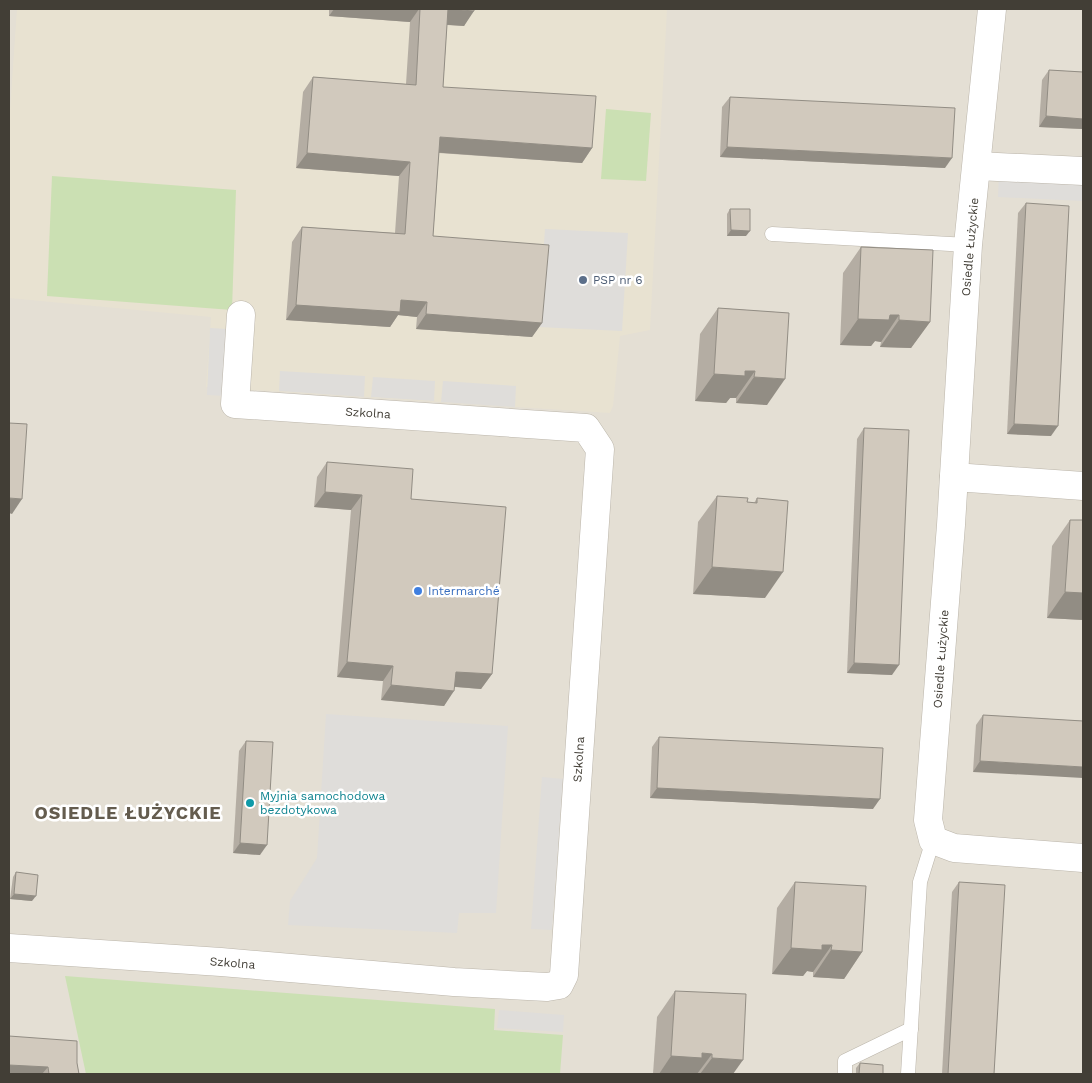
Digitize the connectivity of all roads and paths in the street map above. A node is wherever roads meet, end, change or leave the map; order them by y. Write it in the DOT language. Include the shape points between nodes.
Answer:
graph roads {
  1 [pos="992,9"];
  2 [pos="977,166"];
  3 [pos="1083,171"];
  4 [pos="772,234"];
  5 [pos="968,245"];
  6 [pos="241,314"];
  7 [pos="954,478"];
  8 [pos="1083,486"];
  9 [pos="932,840"];
  10 [pos="1083,858"];
  11 [pos="9,948"];
  12 [pos="911,1029"];
  13 [pos="845,1074"];
  14 [pos="908,1074"];
  1 -- 2 [label="street, Osiedle Łużyckie"];
  2 -- 3 [label="street"];
  2 -- 5 [label="street, Osiedle Łużyckie"];
  4 -- 5 [label="lane"];
  5 -- 7 [label="street, Osiedle Łużyckie"];
  6 -- 11 [label="street, Szkolna" via="235,404 586,428 600,449 564,975 559,985 547,987"];
  7 -- 8 [label="street"];
  7 -- 9 [label="street, Osiedle Łużyckie" via="928,820"];
  9 -- 10 [label="street" via="954,848"];
  9 -- 12 [label="lane, Osiedle Łużyckie" via="920,882"];
  12 -- 13 [label="lane" via="845,1061"];
  12 -- 14 [label="lane, Osiedle Łużyckie"];
}
